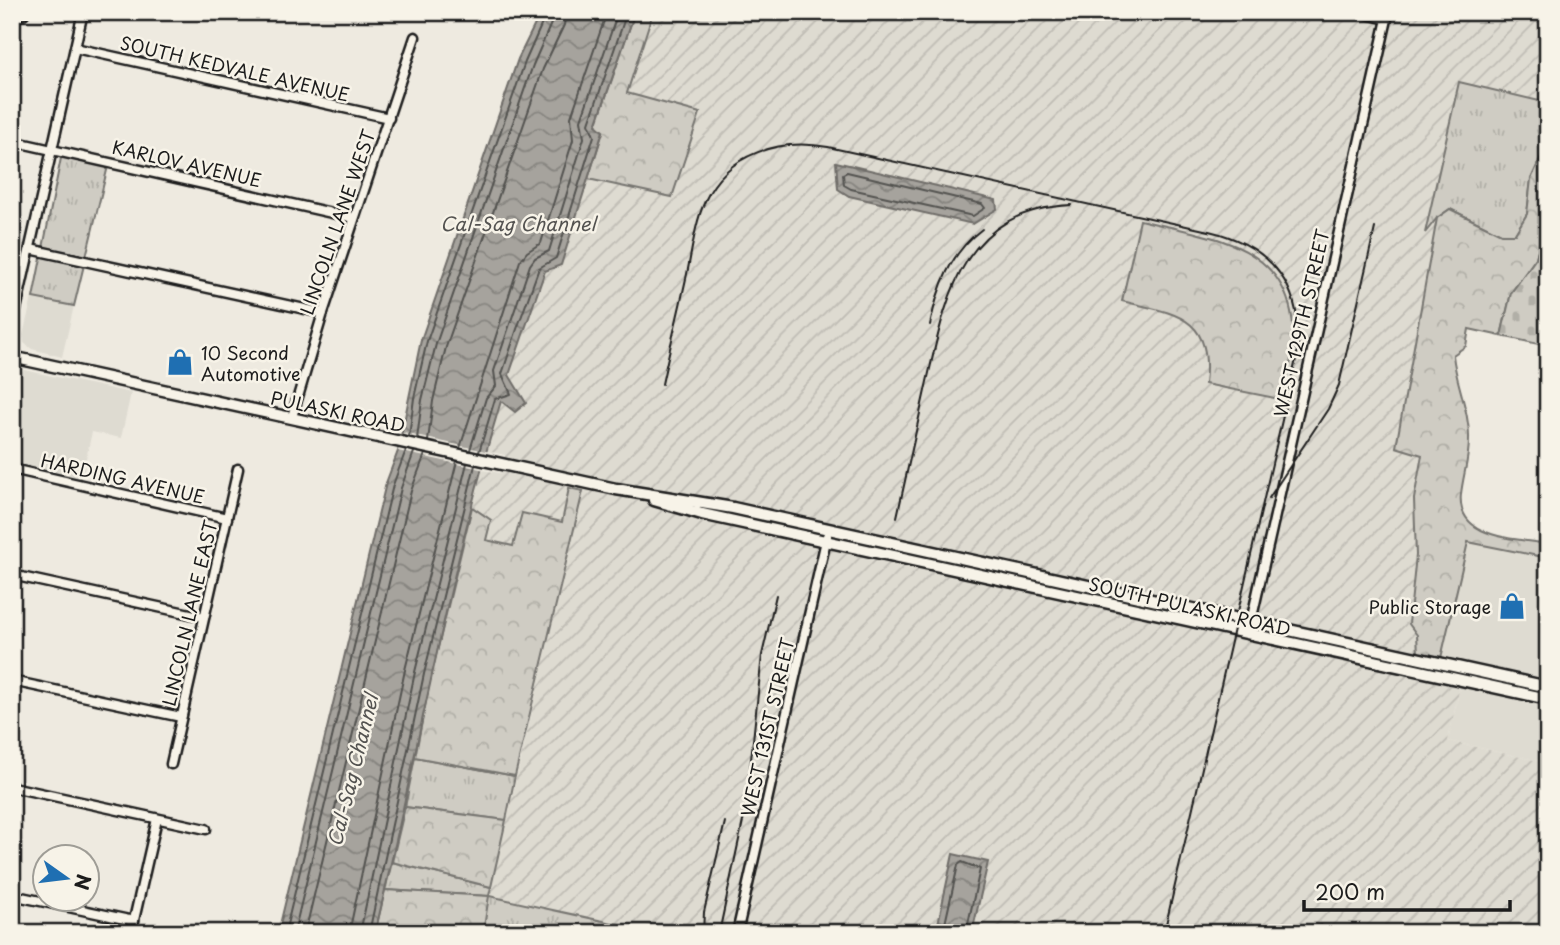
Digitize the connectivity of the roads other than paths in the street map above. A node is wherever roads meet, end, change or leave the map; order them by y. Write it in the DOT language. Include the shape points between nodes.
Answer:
graph roads {
  1 [pos="22,12"];
  2 [pos="83,12"];
  3 [pos="1358,12"];
  4 [pos="12,13"];
  5 [pos="415,37"];
  6 [pos="75,48"];
  7 [pos="389,118"];
  8 [pos="12,141"];
  9 [pos="52,149"];
  10 [pos="354,218"];
  11 [pos="30,249"];
  12 [pos="323,313"];
  13 [pos="12,327"];
  14 [pos="12,357"];
  15 [pos="292,417"];
  16 [pos="12,469"];
  17 [pos="237,469"];
  18 [pos="616,489"];
  19 [pos="226,518"];
  20 [pos="828,529"];
  21 [pos="826,541"];
  22 [pos="12,575"];
  23 [pos="204,617"];
  24 [pos="1251,621"];
  25 [pos="1247,635"];
  26 [pos="12,681"];
  27 [pos="1548,687"];
  28 [pos="1548,699"];
  29 [pos="181,717"];
  30 [pos="171,764"];
  31 [pos="12,787"];
  32 [pos="157,819"];
  33 [pos="206,830"];
  34 [pos="12,895"];
  35 [pos="134,921"];
  36 [pos="131,933"];
  37 [pos="737,933"];
  1 -- 4 [label="highway"];
  2 -- 6 [label="street"];
  3 -- 24 [label="street, WEST 129TH STREET" via="1387,19"];
  5 -- 7 [label="street, LINCOLN LANE WEST"];
  6 -- 7 [label="street, SOUTH KEDVALE AVENUE"];
  6 -- 9 [label="street"];
  7 -- 10 [label="street, LINCOLN LANE WEST"];
  8 -- 9 [label="street, KARLOV AVENUE"];
  9 -- 10 [label="street, KARLOV AVENUE"];
  9 -- 11 [label="street"];
  10 -- 12 [label="street, LINCOLN LANE WEST"];
  11 -- 12 [label="street"];
  11 -- 13 [label="street"];
  12 -- 15 [label="street, LINCOLN LANE WEST"];
  14 -- 15 [label="main road, PULASKI ROAD"];
  15 -- 18 [label="main road, PULASKI ROAD"];
  16 -- 19 [label="street, HARDING AVENUE"];
  17 -- 19 [label="street, LINCOLN LANE EAST"];
  18 -- 20 [label="main road, PULASKI ROAD" via="706,502"];
  18 -- 21 [label="main road, PULASKI ROAD" via="702,514"];
  19 -- 23 [label="street, LINCOLN LANE EAST"];
  20 -- 21 [label="street, WEST 131ST STREET"];
  20 -- 24 [label="main road, SOUTH PULASKI ROAD"];
  21 -- 25 [label="main road, SOUTH PULASKI ROAD"];
  21 -- 37 [label="street, WEST 131ST STREET"];
  22 -- 23 [label="street"];
  23 -- 29 [label="street, LINCOLN LANE EAST"];
  24 -- 25 [label="street, WEST 129TH STREET"];
  24 -- 27 [label="main road, SOUTH PULASKI ROAD"];
  25 -- 28 [label="main road, SOUTH PULASKI ROAD"];
  26 -- 29 [label="street"];
  29 -- 30 [label="street, LINCOLN LANE EAST"];
  31 -- 32 [label="street"];
  32 -- 33 [label="street"];
  32 -- 35 [label="street"];
  34 -- 35 [label="street"];
  35 -- 36 [label="street"];
}
